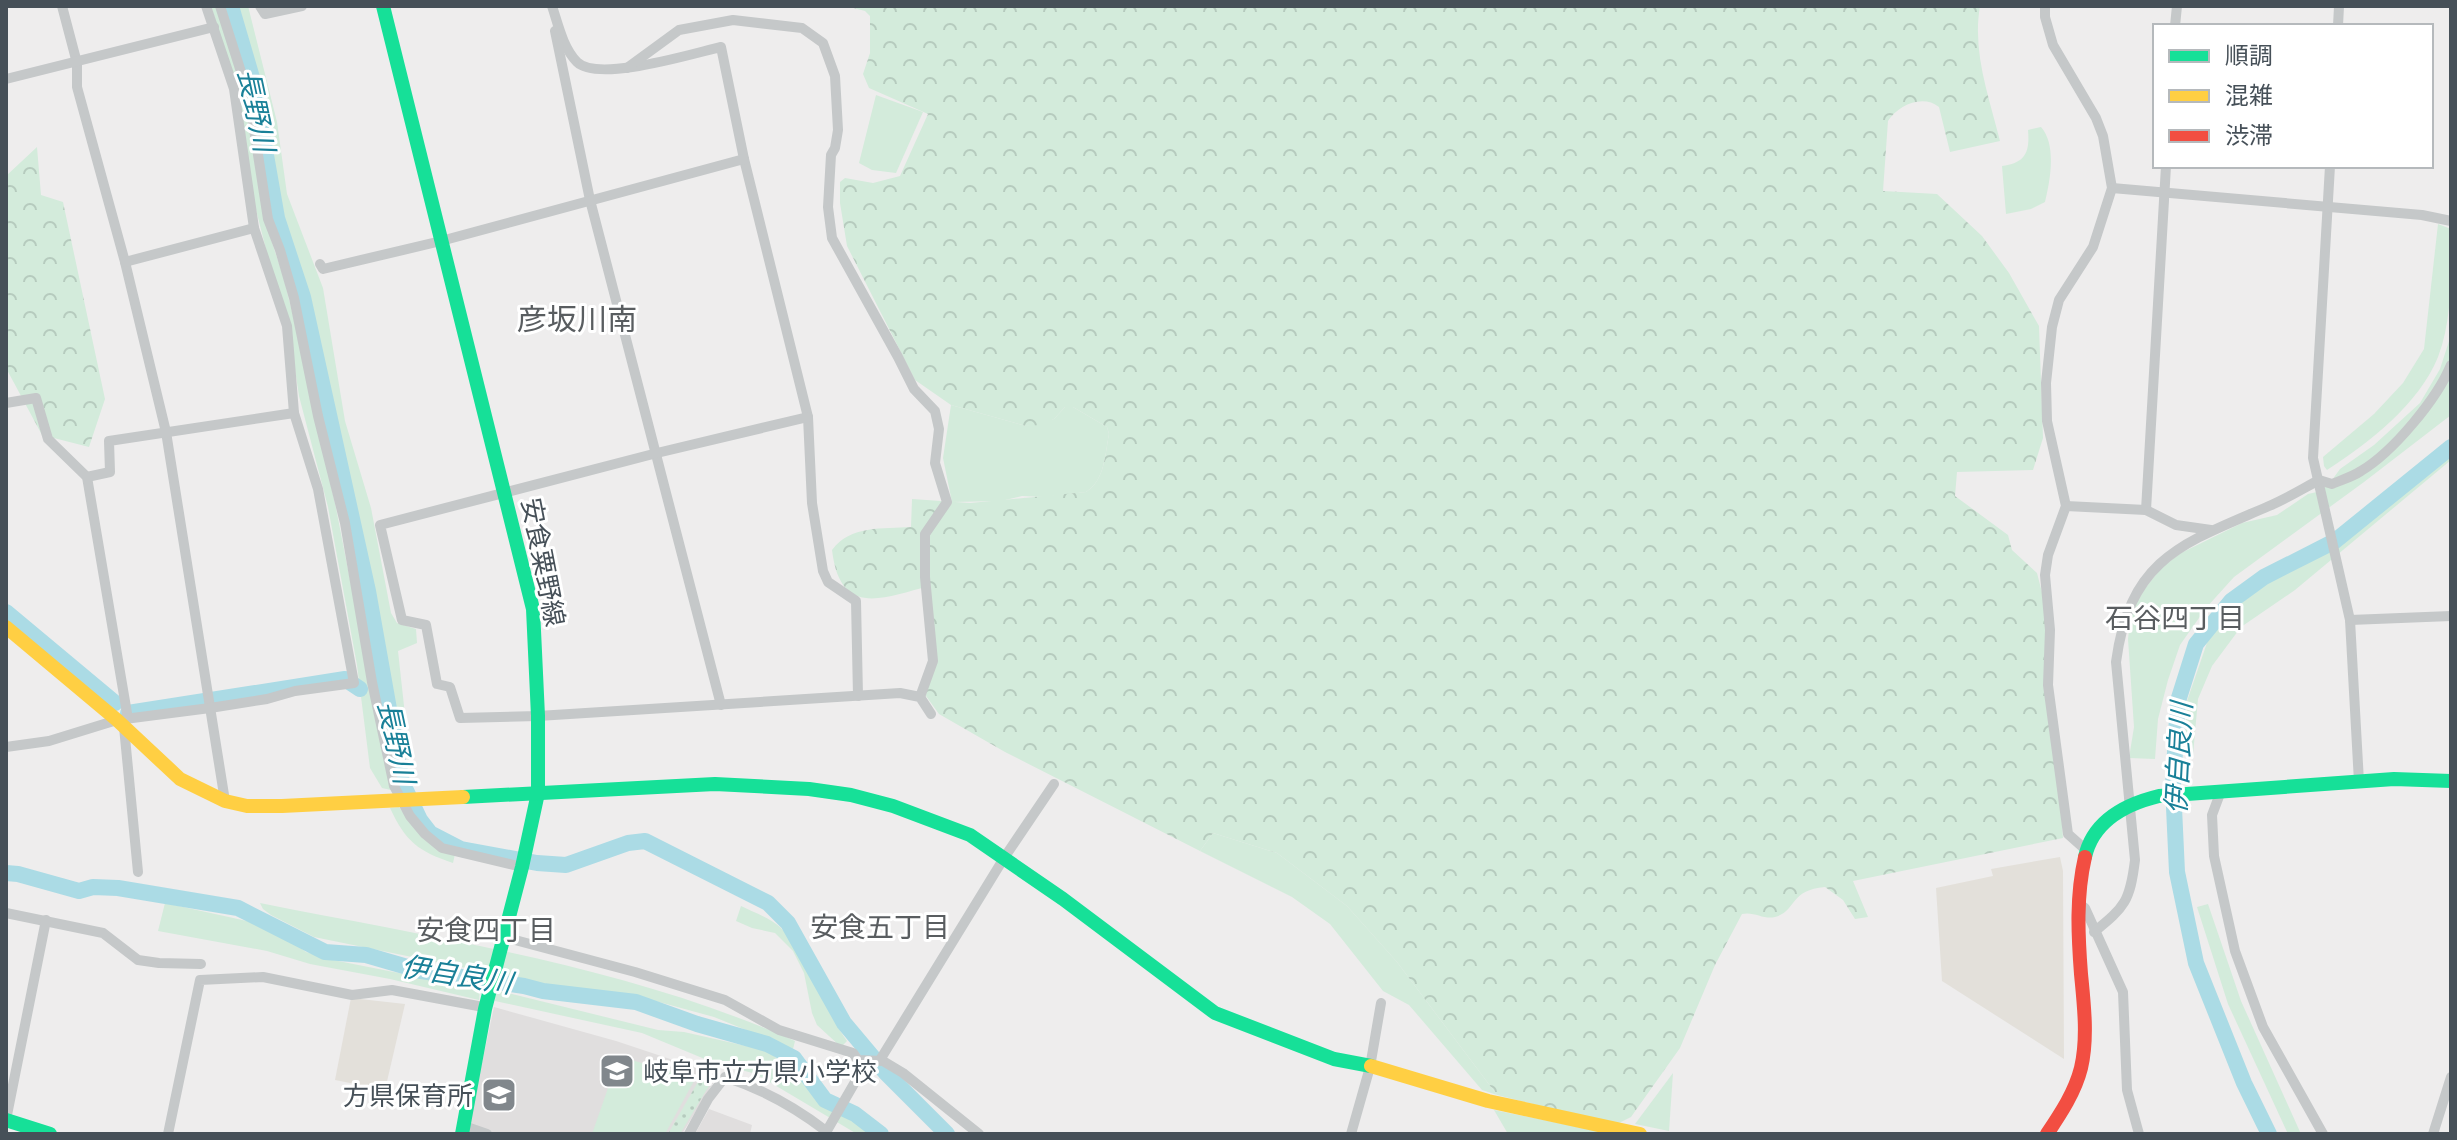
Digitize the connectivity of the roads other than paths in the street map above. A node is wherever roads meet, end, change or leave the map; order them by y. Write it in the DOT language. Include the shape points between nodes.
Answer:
graph roads {
  1 [pos="62,6"];
  2 [pos="206,6"];
  3 [pos="220,6"];
  4 [pos="260,6"];
  5 [pos="302,6"];
  6 [pos="383,6"];
  7 [pos="551,6"];
  8 [pos="2045,6"];
  9 [pos="214,27"];
  10 [pos="77,63"];
  11 [pos="627,68"];
  12 [pos="6,79"];
  13 [pos="744,159"];
  14 [pos="2166,168"];
  15 [pos="2330,168"];
  16 [pos="2112,188"];
  17 [pos="2164,194"];
  18 [pos="590,200"];
  19 [pos="2328,207"];
  20 [pos="2451,221"];
  21 [pos="254,228"];
  22 [pos="441,241"];
  23 [pos="125,262"];
  24 [pos="320,264"];
  25 [pos="2451,365"];
  26 [pos="6,403"];
  27 [pos="294,413"];
  28 [pos="808,417"];
  29 [pos="166,432"];
  30 [pos="657,453"];
  31 [pos="87,477"];
  32 [pos="2320,484"];
  33 [pos="506,493"];
  34 [pos="2066,506"];
  35 [pos="2146,510"];
  36 [pos="2213,530"];
  37 [pos="2451,616"];
  38 [pos="2350,620"];
  39 [pos="6,627"];
  40 [pos="858,696"];
  41 [pos="920,697"];
  42 [pos="209,704"];
  43 [pos="721,705"];
  44 [pos="931,714"];
  45 [pos="538,716"];
  46 [pos="123,722"];
  47 [pos="6,747"];
  48 [pos="2451,781"];
  49 [pos="2359,782"];
  50 [pos="1054,784"];
  51 [pos="2216,791"];
  52 [pos="538,793"];
  53 [pos="225,801"];
  54 [pos="403,801"];
  55 [pos="2130,804"];
  56 [pos="2086,850"];
  57 [pos="1004,858"];
  58 [pos="523,861"];
  59 [pos="138,872"];
  60 [pos="2078,903"];
  61 [pos="6,913"];
  62 [pos="46,920"];
  63 [pos="2094,932"];
  64 [pos="503,941"];
  65 [pos="201,964"];
  66 [pos="1381,1003"];
  67 [pos="481,1008"];
  68 [pos="880,1060"];
  69 [pos="863,1066"];
  70 [pos="1370,1067"];
  71 [pos="2451,1077"];
  72 [pos="6,1120"];
  73 [pos="463,1130"];
  74 [pos="826,1131"];
  75 [pos="50,1134"];
  76 [pos="168,1134"];
  77 [pos="487,1134"];
  78 [pos="689,1134"];
  79 [pos="979,1134"];
  80 [pos="1351,1134"];
  81 [pos="1640,1134"];
  82 [pos="2047,1134"];
  83 [pos="2139,1134"];
  84 [pos="2323,1134"];
  85 [pos="2433,1134"];
  1 -- 10 [label="street"];
  2 -- 9 [label="street"];
  3 -- 54 [label="street" via="249,97 268,219 294,298 345,523 386,751"];
  4 -- 5 [label="street" via="265,14"];
  6 -- 22 [label="street, 安食粟野線"];
  7 -- 11 [label="street" via="578,64"];
  7 -- 18 [label="street"];
  8 -- 16 [label="street" via="2053,45 2103,136"];
  9 -- 10 [label="street"];
  9 -- 21 [label="street" via="234,89"];
  10 -- 12 [label="street"];
  10 -- 23 [label="street" via="77,87"];
  11 -- 13 [label="street" via="721,47"];
  11 -- 41 [label="street" via="679,30 733,20 802,28 823,43 835,76 838,130 828,207 832,238 903,371 935,411 939,429 935,463 947,502 925,534 933,661"];
  13 -- 18 [label="street"];
  13 -- 28 [label="street"];
  14 -- 17 [label="street"];
  15 -- 19 [label="street"];
  16 -- 17 [label="street"];
  16 -- 34 [label="street" via="2093,247 2059,300 2052,327 2047,421"];
  17 -- 19 [label="street"];
  17 -- 35 [label="street"];
  18 -- 22 [label="street"];
  18 -- 30 [label="street"];
  19 -- 20 [label="street"];
  19 -- 32 [label="street" via="2313,458"];
  21 -- 23 [label="street"];
  21 -- 27 [label="street" via="287,326"];
  22 -- 24 [label="street" via="323,269"];
  22 -- 33 [label="street, 安食粟野線"];
  23 -- 29 [label="street"];
  25 -- 32 [label="street" via="2429,401 2383,454 2361,471"];
  26 -- 31 [label="street" via="36,398 48,439"];
  27 -- 29 [label="street"];
  27 -- 42 [label="street" via="318,489 354,683"];
  28 -- 30 [label="street"];
  28 -- 40 [label="street" via="812,503 823,571 828,582 856,601"];
  29 -- 31 [label="street" via="109,441 110,472"];
  29 -- 42 [label="street"];
  30 -- 33 [label="street"];
  30 -- 43 [label="street"];
  31 -- 46 [label="street"];
  32 -- 36 [label="street"];
  32 -- 38 [label="street"];
  33 -- 45 [label="street, 安食粟野線" via="533,609"];
  33 -- 45 [label="street" via="380,525 402,620 426,625 437,684 450,687 460,718"];
  34 -- 35 [label="street"];
  34 -- 56 [label="street" via="2045,575 2048,685 2068,834"];
  35 -- 36 [label="street" via="2176,525"];
  36 -- 55 [label="street" via="2163,560 2143,582 2120,630 2116,662"];
  37 -- 38 [label="street"];
  38 -- 49 [label="street"];
  39 -- 46 [label="street"];
  40 -- 41 [label="street"];
  40 -- 43 [label="street"];
  41 -- 44 [label="street"];
  42 -- 46 [label="street"];
  42 -- 53 [label="street"];
  43 -- 45 [label="street"];
  45 -- 52 [label="street, 安食粟野線"];
  46 -- 47 [label="street"];
  46 -- 53 [label="street" via="180,779"];
  46 -- 59 [label="street"];
  48 -- 49 [label="street"];
  49 -- 51 [label="street"];
  50 -- 57 [label="street"];
  51 -- 55 [label="street"];
  51 -- 84 [label="street" via="2214,856 2235,951 2263,1027"];
  52 -- 54 [label="street"];
  52 -- 57 [label="street" via="715,784 809,789 905,810 970,835"];
  52 -- 58 [label="street, 安食粟野線"];
  53 -- 54 [label="street" via="270,806"];
  54 -- 58 [label="street" via="425,834 442,848"];
  55 -- 56 [label="street" via="2101,824"];
  55 -- 63 [label="street" via="2132,891 2111,920"];
  56 -- 60 [label="street"];
  57 -- 68 [label="street"];
  57 -- 70 [label="street" via="1215,1013 1299,1047"];
  58 -- 64 [label="street, 安食粟野線"];
  60 -- 63 [label="street"];
  60 -- 82 [label="street" via="2083,1055 2077,1084"];
  61 -- 62 [label="street"];
  62 -- 65 [label="street" via="103,933 138,960"];
  62 -- 72 [label="street"];
  63 -- 83 [label="street" via="2123,992 2127,1090"];
  64 -- 67 [label="street, 安食粟野線"];
  64 -- 69 [label="street" via="725,1000 779,1030 853,1053"];
  66 -- 70 [label="street"];
  67 -- 73 [label="street, 安食粟野線"];
  67 -- 76 [label="street" via="392,990 352,995 263,977 200,980"];
  68 -- 69 [label="street"];
  68 -- 79 [label="street"];
  69 -- 74 [label="street"];
  70 -- 80 [label="street"];
  70 -- 81 [label="street" via="1488,1101"];
  71 -- 85 [label="street"];
  72 -- 75 [label="street"];
  73 -- 77 [label="street"];
  74 -- 78 [label="street" via="753,1086 725,1077"];
}
